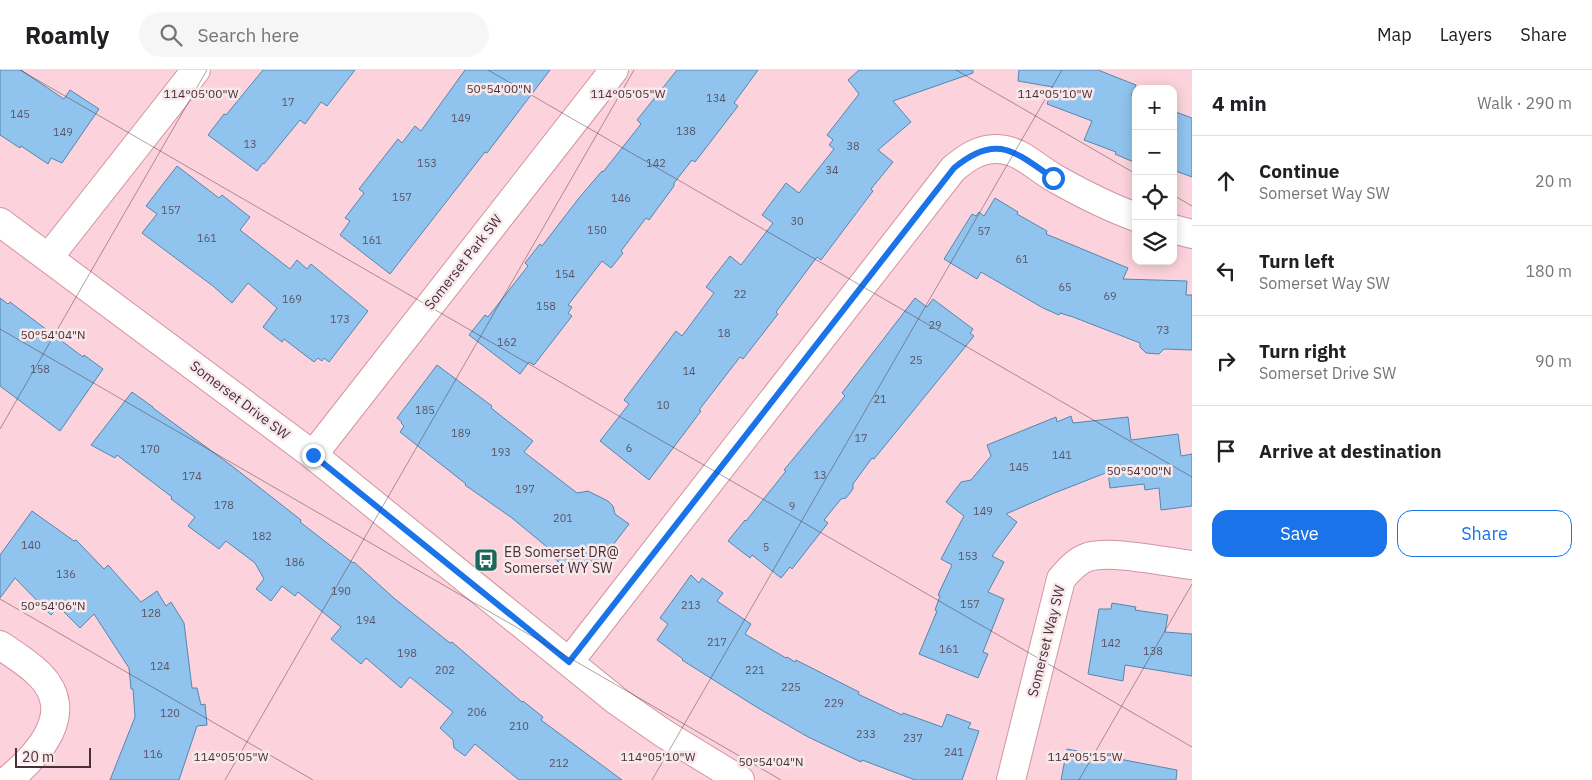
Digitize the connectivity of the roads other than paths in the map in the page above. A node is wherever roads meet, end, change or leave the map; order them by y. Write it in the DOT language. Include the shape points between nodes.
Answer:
graph roads {
  1 [pos="196,70"];
  2 [pos="614,70"];
  3 [pos="1132,216"];
  4 [pos="0,222"];
  5 [pos="1177,230"];
  6 [pos="1192,234"];
  7 [pos="49,257"];
  8 [pos="313,455"];
  9 [pos="1192,565"];
  10 [pos="0,645"];
  11 [pos="569,662"];
  12 [pos="8,780"];
  13 [pos="740,780"];
  14 [pos="1011,780"];
  1 -- 7 [label="street"];
  2 -- 8 [label="street, Somerset Park SW"];
  3 -- 11 [label="street" via="1053,178 1016,152 997,149 967,157 954,168"];
  4 -- 7 [label="street, Somerset Drive SW"];
  5 -- 6 [label="street"];
  7 -- 8 [label="street, Somerset Drive SW"];
  8 -- 11 [label="street, Somerset Drive SW"];
  9 -- 14 [label="street, Somerset Way SW" via="1095,556 1075,563 1061,579"];
  10 -- 12 [label="street" via="40,675 54,700 52,728 48,737"];
  11 -- 13 [label="street, Somerset Drive SW" via="655,728"];
}
